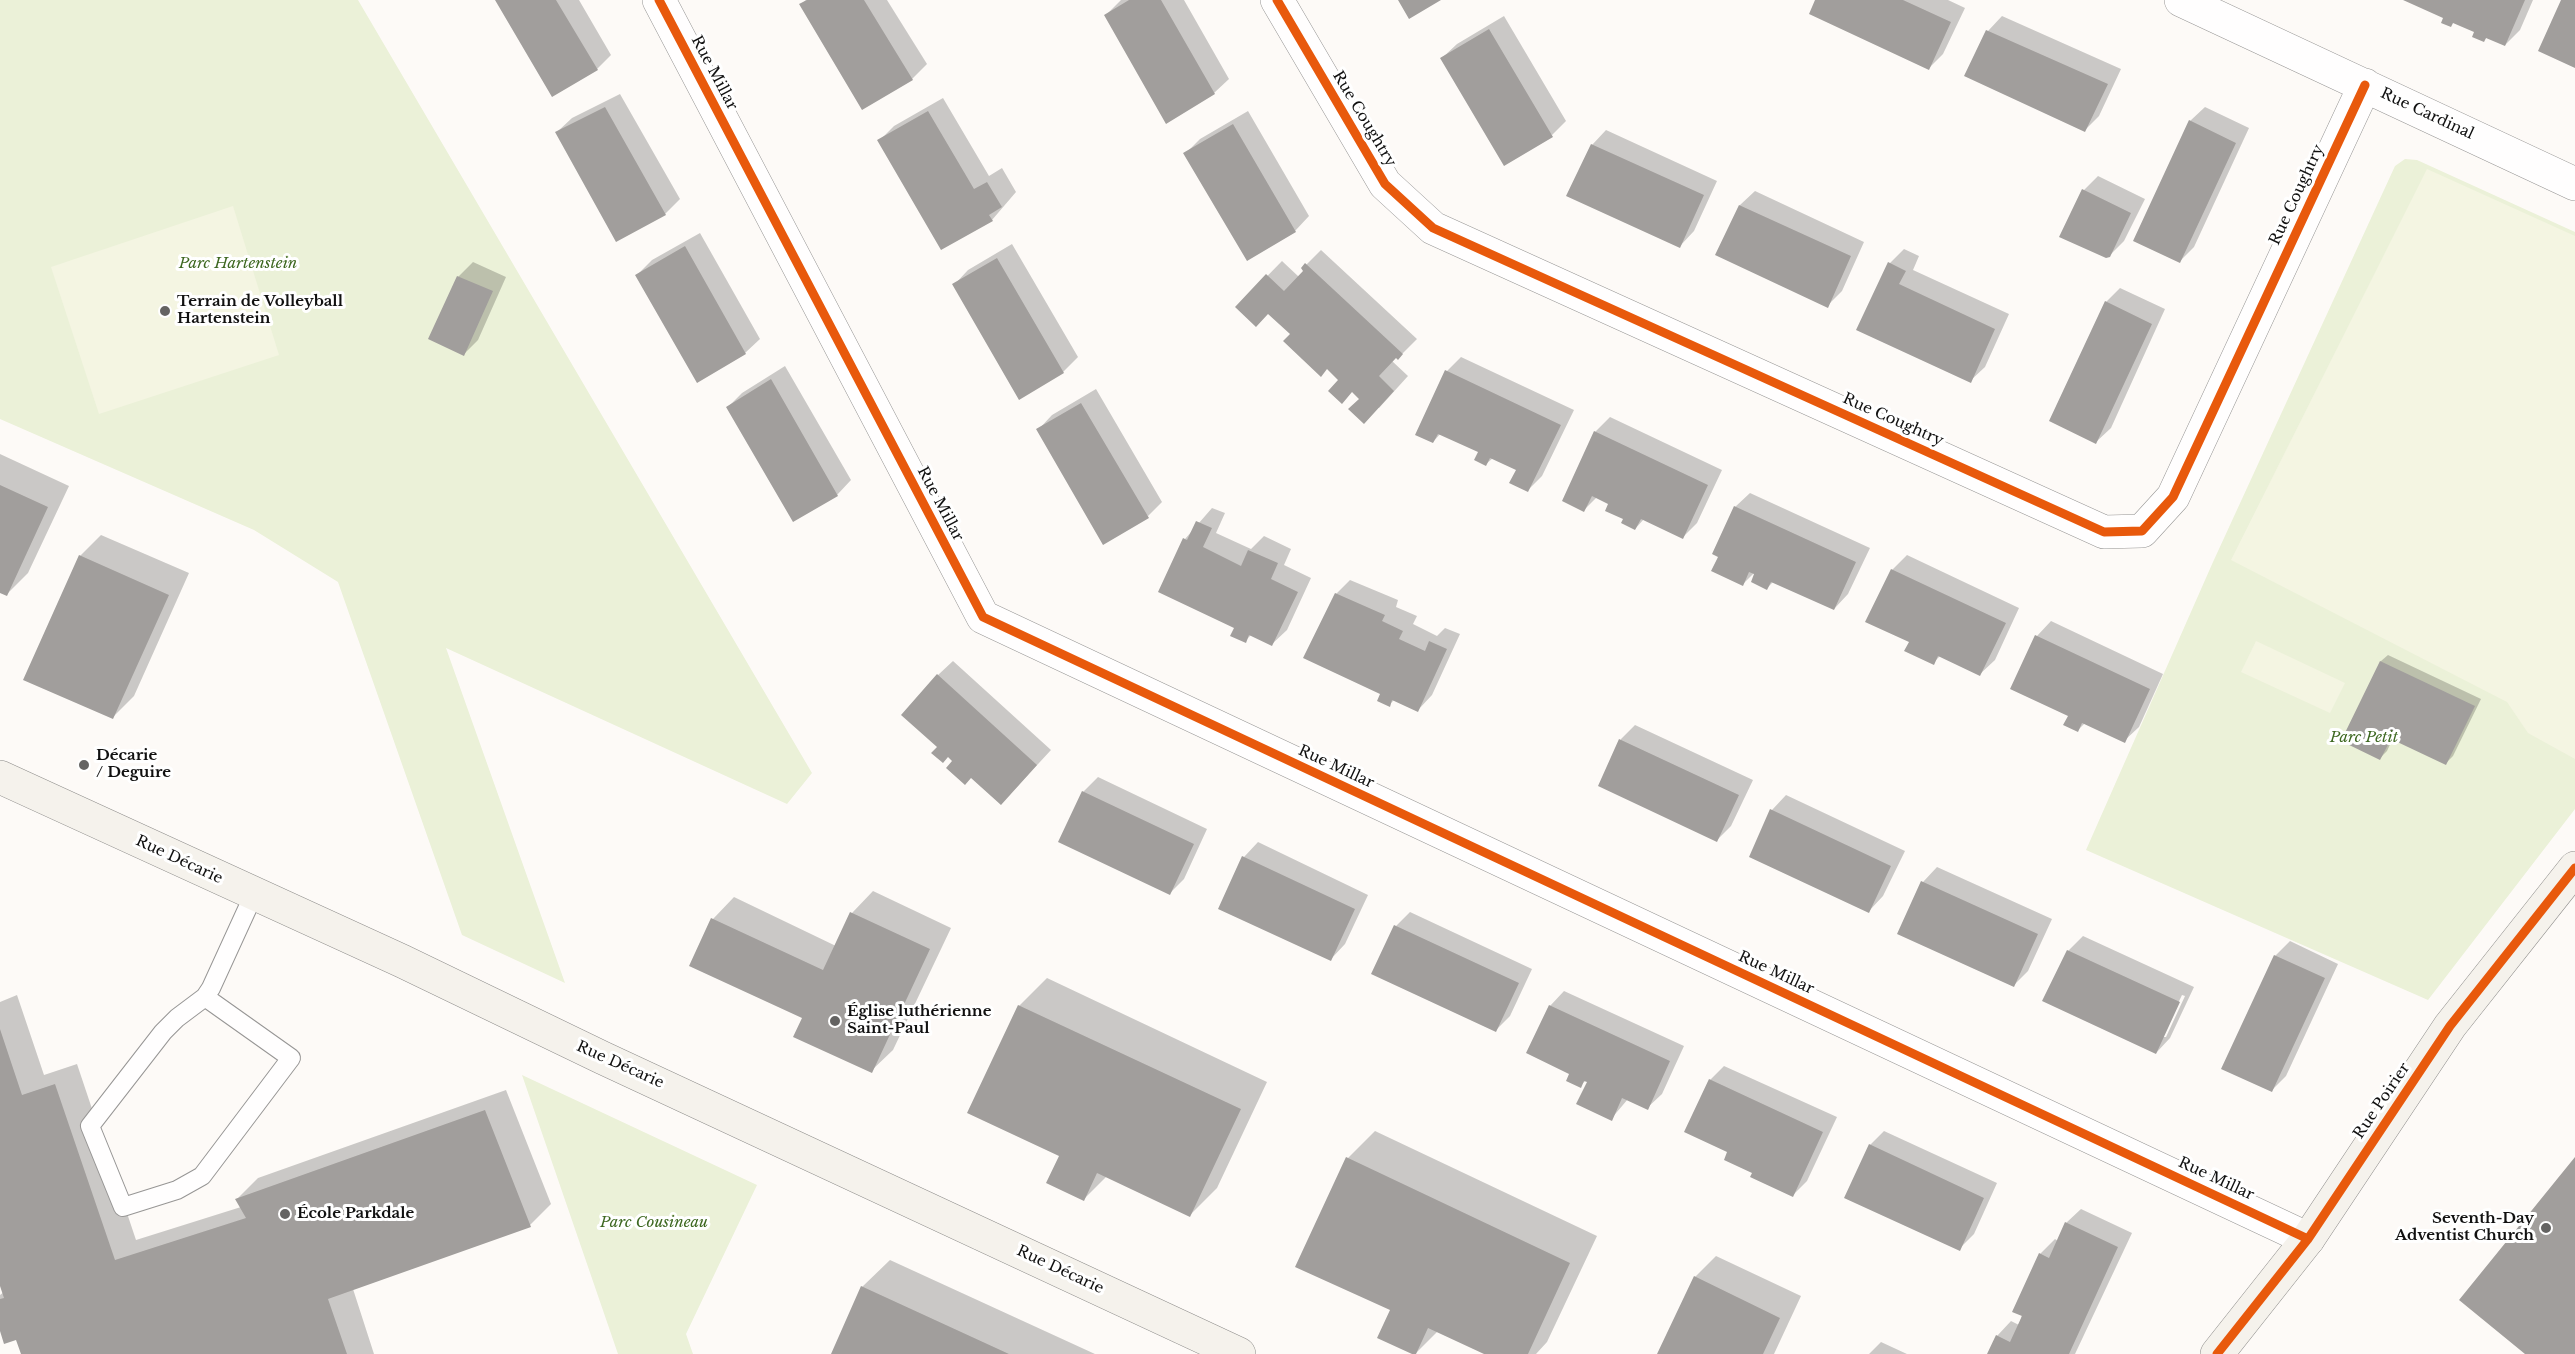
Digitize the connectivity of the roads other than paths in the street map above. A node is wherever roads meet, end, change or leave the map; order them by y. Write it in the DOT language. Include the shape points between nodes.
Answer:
graph roads {
  1 [pos="659,0"];
  2 [pos="1277,0"];
  3 [pos="2181,0"];
  4 [pos="2365,85"];
  5 [pos="2575,183"];
  6 [pos="0,777"];
  7 [pos="2575,868"];
  8 [pos="254,894"];
  9 [pos="205,997"];
  10 [pos="2308,1239"];
  11 [pos="1239,1354"];
  12 [pos="2217,1354"];
  1 -- 10 [label="street, Rue Millar" via="982,617"];
  2 -- 4 [label="street, Rue Coughtry" via="1385,184 1433,228 2104,532 2142,531 2173,497"];
  3 -- 4 [label="street, Rue Cardinal"];
  4 -- 5 [label="street, Rue Cardinal"];
  6 -- 8 [label="street, Rue Décarie"];
  7 -- 10 [label="street, Rue Poirier" via="2450,1026"];
  8 -- 9 [label="lane"];
  8 -- 11 [label="street, Rue Décarie"];
  9 -- 9 [label="lane" via="163,1032 90,1126 123,1207 177,1190 202,1176 291,1059"];
  10 -- 12 [label="street, Rue Poirier"];
}
